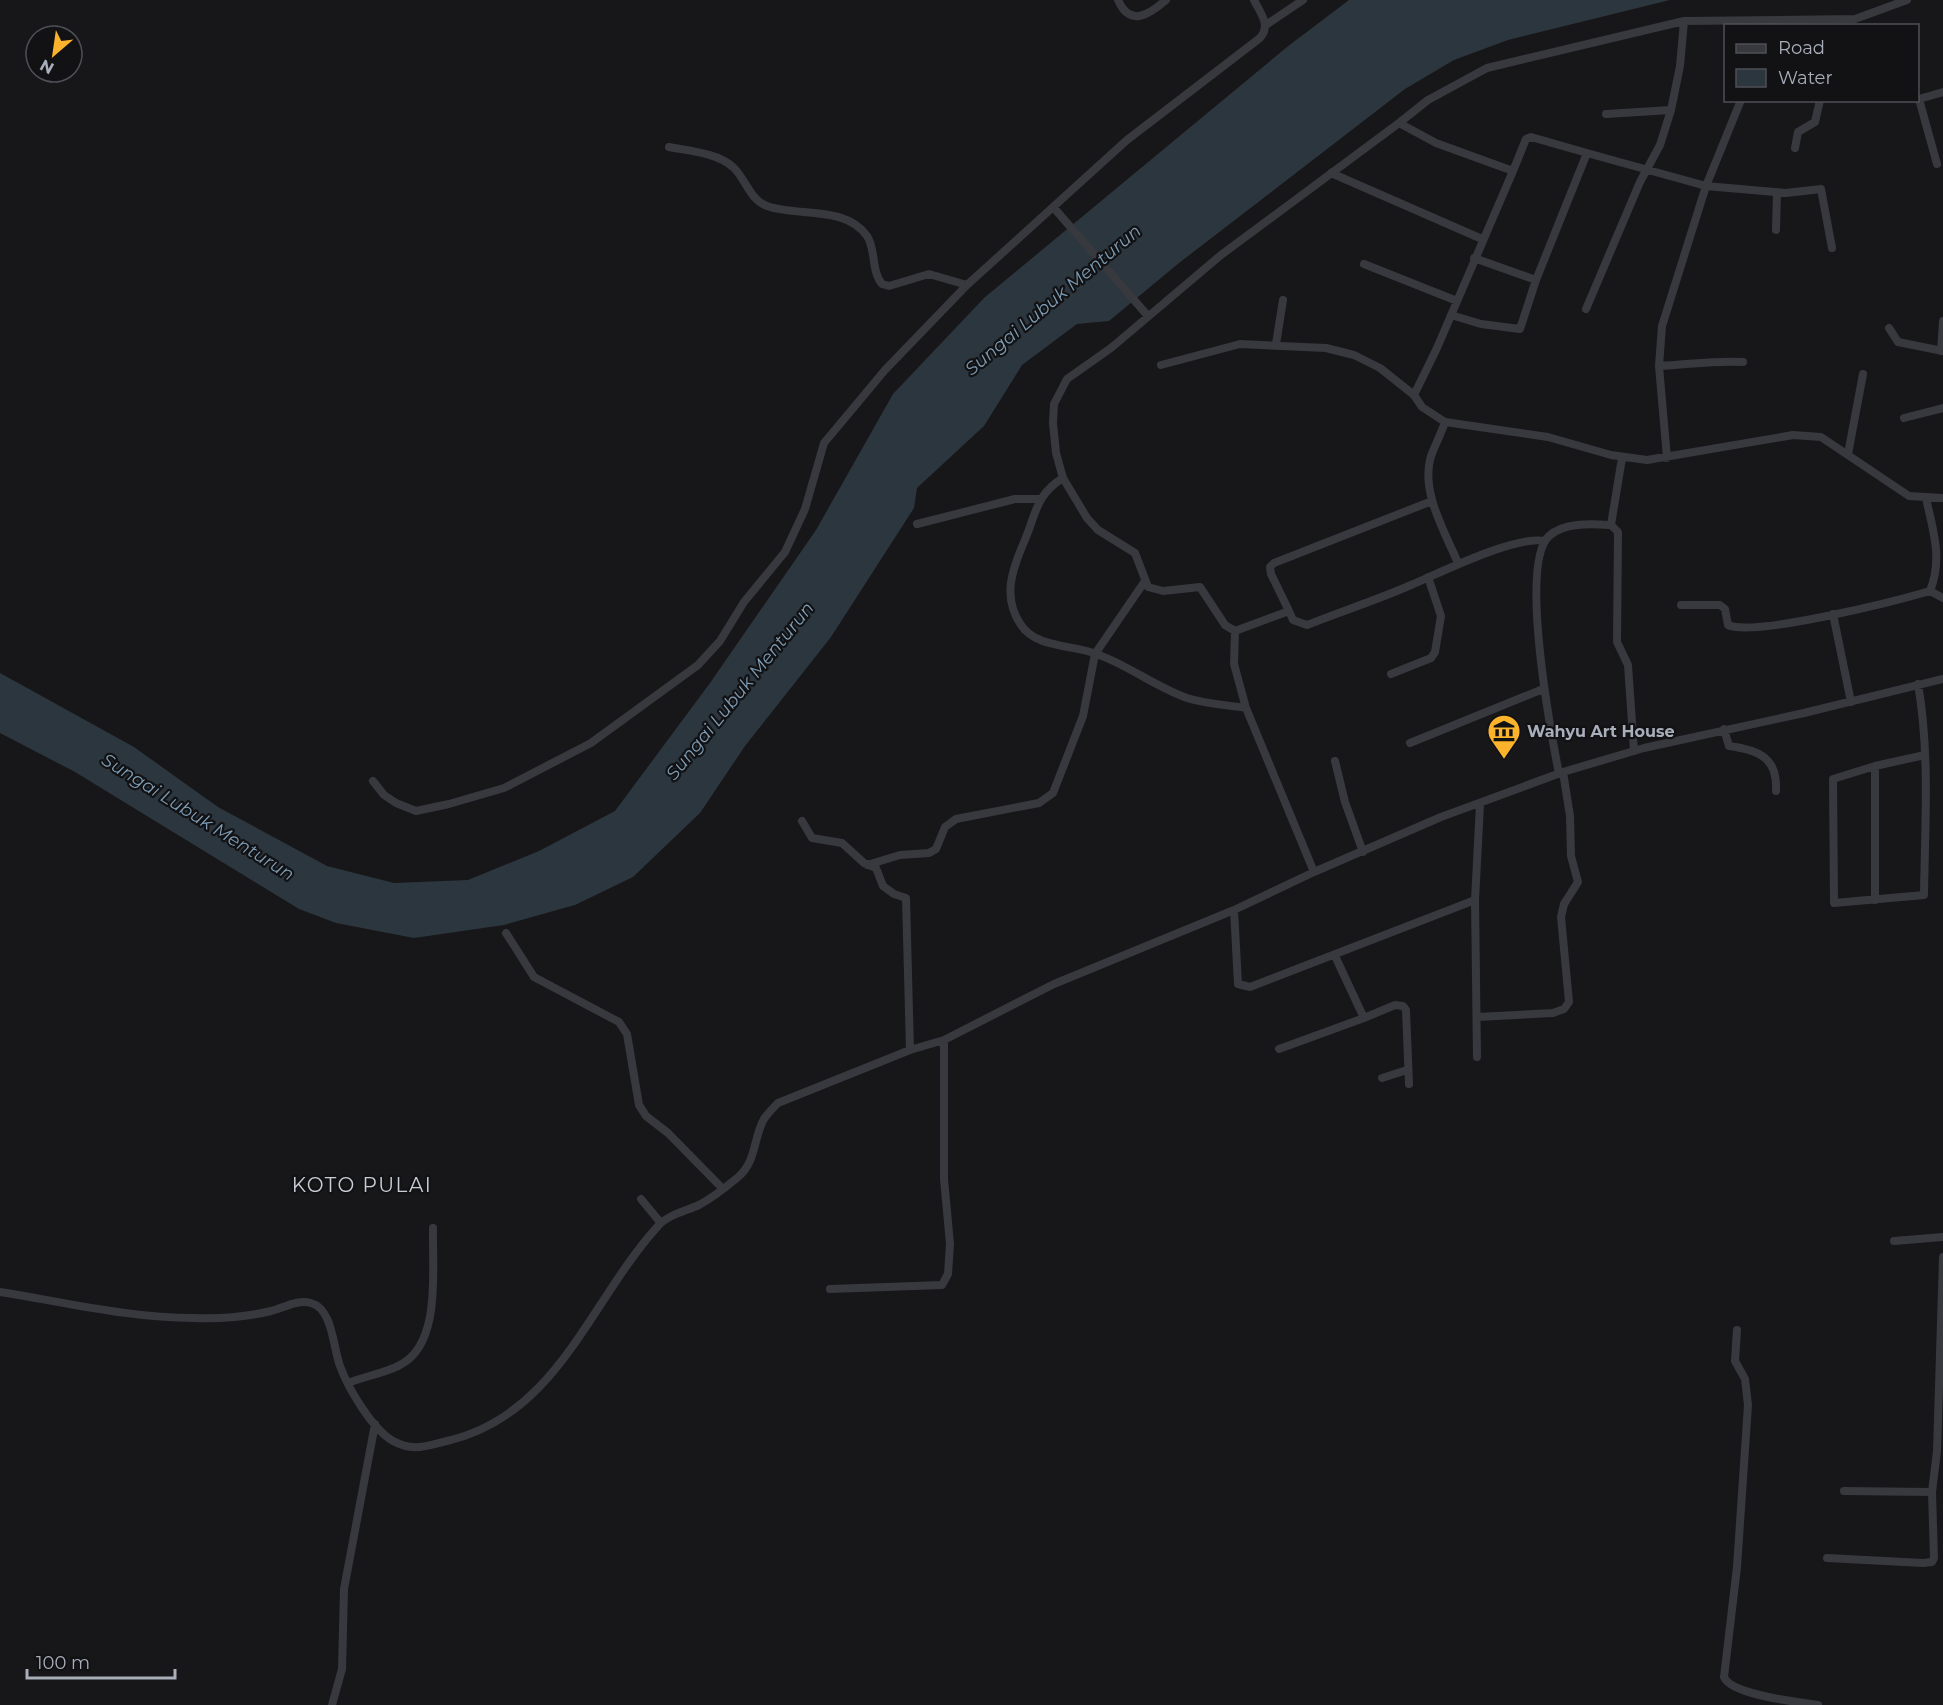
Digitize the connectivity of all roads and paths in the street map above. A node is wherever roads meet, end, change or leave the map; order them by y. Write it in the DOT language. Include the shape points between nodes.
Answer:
graph roads {
  1 [pos="1118,0"];
  2 [pos="1166,0"];
  3 [pos="1254,0"];
  4 [pos="1303,0"];
  5 [pos="1907,0"];
  6 [pos="1684,21"];
  7 [pos="1761,23"];
  8 [pos="1820,23"];
  9 [pos="1266,24"];
  10 [pos="1943,92"];
  11 [pos="1739,102"];
  12 [pos="1820,102"];
  13 [pos="1671,110"];
  14 [pos="1606,114"];
  15 [pos="1399,123"];
  16 [pos="669,147"];
  17 [pos="1795,148"];
  18 [pos="1587,153"];
  19 [pos="1937,164"];
  20 [pos="1646,169"];
  21 [pos="1513,171"];
  22 [pos="1331,173"];
  23 [pos="1706,186"];
  24 [pos="1777,192"];
  25 [pos="1057,211"];
  26 [pos="1776,230"];
  27 [pos="1482,239"];
  28 [pos="1832,248"];
  29 [pos="1474,258"];
  30 [pos="1364,264"];
  31 [pos="1536,280"];
  32 [pos="967,285"];
  33 [pos="1283,300"];
  34 [pos="1457,301"];
  35 [pos="1586,309"];
  36 [pos="1145,313"];
  37 [pos="1450,315"];
  38 [pos="1943,321"];
  39 [pos="1889,328"];
  40 [pos="1275,344"];
  41 [pos="1942,351"];
  42 [pos="1743,362"];
  43 [pos="1161,365"];
  44 [pos="1659,366"];
  45 [pos="1863,374"];
  46 [pos="1414,395"];
  47 [pos="1943,408"];
  48 [pos="1904,418"];
  49 [pos="1445,422"];
  50 [pos="1848,454"];
  51 [pos="1622,458"];
  52 [pos="1667,458"];
  53 [pos="1063,478"];
  54 [pos="1926,498"];
  55 [pos="1943,498"];
  56 [pos="1039,500"];
  57 [pos="1432,501"];
  58 [pos="917,524"];
  59 [pos="1611,525"];
  60 [pos="1545,541"];
  61 [pos="1458,563"];
  62 [pos="1428,577"];
  63 [pos="1145,581"];
  64 [pos="1930,591"];
  65 [pos="1943,598"];
  66 [pos="1681,604"];
  67 [pos="1289,611"];
  68 [pos="1833,614"];
  69 [pos="1235,631"];
  70 [pos="1095,654"];
  71 [pos="1391,674"];
  72 [pos="1943,679"];
  73 [pos="1918,684"];
  74 [pos="1543,689"];
  75 [pos="1851,702"];
  76 [pos="1246,708"];
  77 [pos="1724,729"];
  78 [pos="1410,743"];
  79 [pos="1634,752"];
  80 [pos="1925,754"];
  81 [pos="1335,762"];
  82 [pos="1875,766"];
  83 [pos="1561,773"];
  84 [pos="373,782"];
  85 [pos="1776,791"];
  86 [pos="1480,804"];
  87 [pos="802,821"];
  88 [pos="1363,852"];
  89 [pos="867,865"];
  90 [pos="1314,872"];
  91 [pos="1475,900"];
  92 [pos="1875,900"];
  93 [pos="1234,910"];
  94 [pos="506,933"];
  95 [pos="1335,956"];
  96 [pos="1477,1017"];
  97 [pos="1364,1018"];
  98 [pos="944,1040"];
  99 [pos="1279,1049"];
  100 [pos="910,1050"];
  101 [pos="1478,1057"];
  102 [pos="1407,1070"];
  103 [pos="1382,1078"];
  104 [pos="1409,1084"];
  105 [pos="722,1188"];
  106 [pos="640,1198"];
  107 [pos="660,1222"];
  108 [pos="433,1228"];
  109 [pos="1943,1238"];
  110 [pos="1894,1241"];
  111 [pos="1943,1257"];
  112 [pos="830,1289"];
  113 [pos="0,1292"];
  114 [pos="1941,1304"];
  115 [pos="1737,1330"];
  116 [pos="348,1383"];
  117 [pos="375,1424"];
  118 [pos="1939,1475"];
  119 [pos="1844,1491"];
  120 [pos="1932,1492"];
  121 [pos="1827,1558"];
  122 [pos="332,1705"];
  123 [pos="1818,1705"];
  1 -- 2 [label="street" via="1125,12 1138,17 1149,15"];
  3 -- 9 [label="street"];
  4 -- 9 [label="street"];
  5 -- 8 [label="street" via="1855,19"];
  6 -- 7 [label="street"];
  6 -- 13 [label="street"];
  6 -- 15 [label="street" via="1487,68 1428,100"];
  7 -- 8 [label="street"];
  9 -- 25 [label="street" via="1260,38 1127,140"];
  10 -- 19 [label="street" via="1919,99"];
  11 -- 23 [label="street"];
  12 -- 17 [label="street" via="1815,122 1798,132"];
  13 -- 14 [label="street"];
  13 -- 20 [label="street" via="1660,145"];
  15 -- 21 [label="street" via="1436,143"];
  15 -- 22 [label="street"];
  16 -- 32 [label="street" via="724,162 766,206 833,216 854,226 867,236 882,284 889,286 928,274"];
  18 -- 20 [label="street"];
  18 -- 21 [label="street" via="1531,137 1526,140"];
  18 -- 31 [label="street"];
  20 -- 23 [label="street"];
  20 -- 35 [label="street"];
  21 -- 27 [label="street"];
  22 -- 27 [label="street"];
  22 -- 36 [label="street"];
  23 -- 24 [label="street"];
  23 -- 44 [label="street" via="1662,326"];
  24 -- 26 [label="street"];
  24 -- 28 [label="street" via="1821,189"];
  25 -- 32 [label="street"];
  25 -- 36 [label="street"];
  27 -- 29 [label="street"];
  29 -- 31 [label="street"];
  29 -- 34 [label="street"];
  30 -- 34 [label="street"];
  31 -- 37 [label="street" via="1520,329"];
  32 -- 84 [label="street" via="885,369 824,443 805,509 785,552 698,665 591,743 504,788 416,811 390,799"];
  33 -- 40 [label="street"];
  34 -- 37 [label="street"];
  36 -- 53 [label="street" via="1111,348 1067,379 1054,404 1056,453"];
  37 -- 46 [label="street"];
  38 -- 41 [label="street"];
  39 -- 41 [label="street" via="1898,342"];
  40 -- 43 [label="street" via="1240,344"];
  40 -- 46 [label="street" via="1326,348 1354,355 1380,368"];
  42 -- 44 [label="street" via="1711,360"];
  44 -- 52 [label="street"];
  45 -- 50 [label="street"];
  46 -- 49 [label="street" via="1422,407"];
  47 -- 48 [label="street"];
  49 -- 51 [label="street" via="1548,437"];
  49 -- 57 [label="street" via="1429,469"];
  50 -- 52 [label="street" via="1821,437 1793,435"];
  50 -- 54 [label="street" via="1909,496"];
  51 -- 52 [label="street"];
  51 -- 59 [label="street"];
  53 -- 56 [label="street"];
  53 -- 63 [label="street" via="1098,530 1135,553"];
  54 -- 55 [label="street"];
  54 -- 64 [label="street" via="1937,544 1937,569"];
  56 -- 58 [label="street" via="1015,499"];
  56 -- 70 [label="street" via="1012,569 1009,587 1014,610 1020,624 1035,638"];
  57 -- 61 [label="street"];
  57 -- 67 [label="street" via="1270,567"];
  59 -- 60 [label="street" via="1560,529"];
  59 -- 79 [label="street" via="1619,535 1617,642 1629,674"];
  60 -- 61 [label="street" via="1530,540"];
  60 -- 74 [label="street" via="1539,572 1537,629"];
  61 -- 62 [label="street"];
  62 -- 67 [label="street" via="1307,625 1293,620"];
  62 -- 71 [label="street" via="1442,616 1435,652 1431,658"];
  63 -- 69 [label="street" via="1154,590 1200,587 1225,625"];
  63 -- 70 [label="street"];
  64 -- 65 [label="street"];
  64 -- 68 [label="street"];
  66 -- 68 [label="street" via="1720,605 1725,609 1728,624 1738,627"];
  67 -- 69 [label="street"];
  68 -- 75 [label="street"];
  69 -- 76 [label="street" via="1234,664"];
  70 -- 76 [label="street" via="1188,698"];
  70 -- 89 [label="street" via="1083,716 1048,799 956,819 948,824 936,849 929,854 900,855"];
  72 -- 73 [label="street"];
  73 -- 75 [label="street"];
  73 -- 80 [label="street"];
  74 -- 78 [label="street"];
  74 -- 83 [label="street"];
  75 -- 77 [label="street"];
  76 -- 90 [label="street"];
  77 -- 79 [label="street"];
  77 -- 85 [label="street" via="1730,746 1763,756 1773,765"];
  79 -- 83 [label="street"];
  80 -- 82 [label="street"];
  80 -- 92 [label="street" via="1924,895"];
  81 -- 88 [label="street"];
  82 -- 92 [label="street"];
  82 -- 92 [label="street" via="1832,781 1832,902"];
  83 -- 86 [label="street"];
  83 -- 96 [label="street" via="1570,816 1570,856 1578,882 1561,917 1569,1002 1553,1013"];
  86 -- 88 [label="street"];
  86 -- 91 [label="street"];
  87 -- 89 [label="street" via="812,838 842,843"];
  88 -- 90 [label="street"];
  89 -- 100 [label="street" via="876,868 888,891 903,895 907,902"];
  90 -- 93 [label="street"];
  91 -- 95 [label="street"];
  91 -- 96 [label="street"];
  93 -- 95 [label="street" via="1238,984 1243,987"];
  93 -- 98 [label="street" via="1054,984"];
  94 -- 105 [label="street" via="534,977 619,1022 627,1034 639,1105"];
  95 -- 97 [label="street"];
  96 -- 101 [label="street"];
  97 -- 99 [label="street"];
  97 -- 102 [label="street" via="1395,1005 1403,1006"];
  98 -- 100 [label="street"];
  98 -- 112 [label="street" via="944,1179 950,1244 947,1279 942,1285"];
  100 -- 105 [label="street" via="778,1103 764,1120 758,1144 744,1172"];
  102 -- 103 [label="street"];
  102 -- 104 [label="street"];
  105 -- 107 [label="street" via="700,1204"];
  106 -- 107 [label="street"];
  107 -- 117 [label="street" via="564,1359 522,1405 483,1430 416,1449 392,1440"];
  108 -- 116 [label="street" via="430,1324 424,1342 412,1358 399,1366"];
  109 -- 110 [label="street"];
  111 -- 114 [label="street"];
  113 -- 116 [label="street" via="192,1318 234,1317 309,1302 325,1316"];
  114 -- 118 [label="street"];
  115 -- 123 [label="street" via="1735,1361 1745,1379 1748,1405 1737,1567 1724,1677 1743,1690"];
  116 -- 117 [label="street"];
  117 -- 122 [label="street" via="344,1590 342,1669"];
  118 -- 120 [label="street"];
  119 -- 120 [label="street"];
  120 -- 121 [label="street" via="1932,1562"];
}
